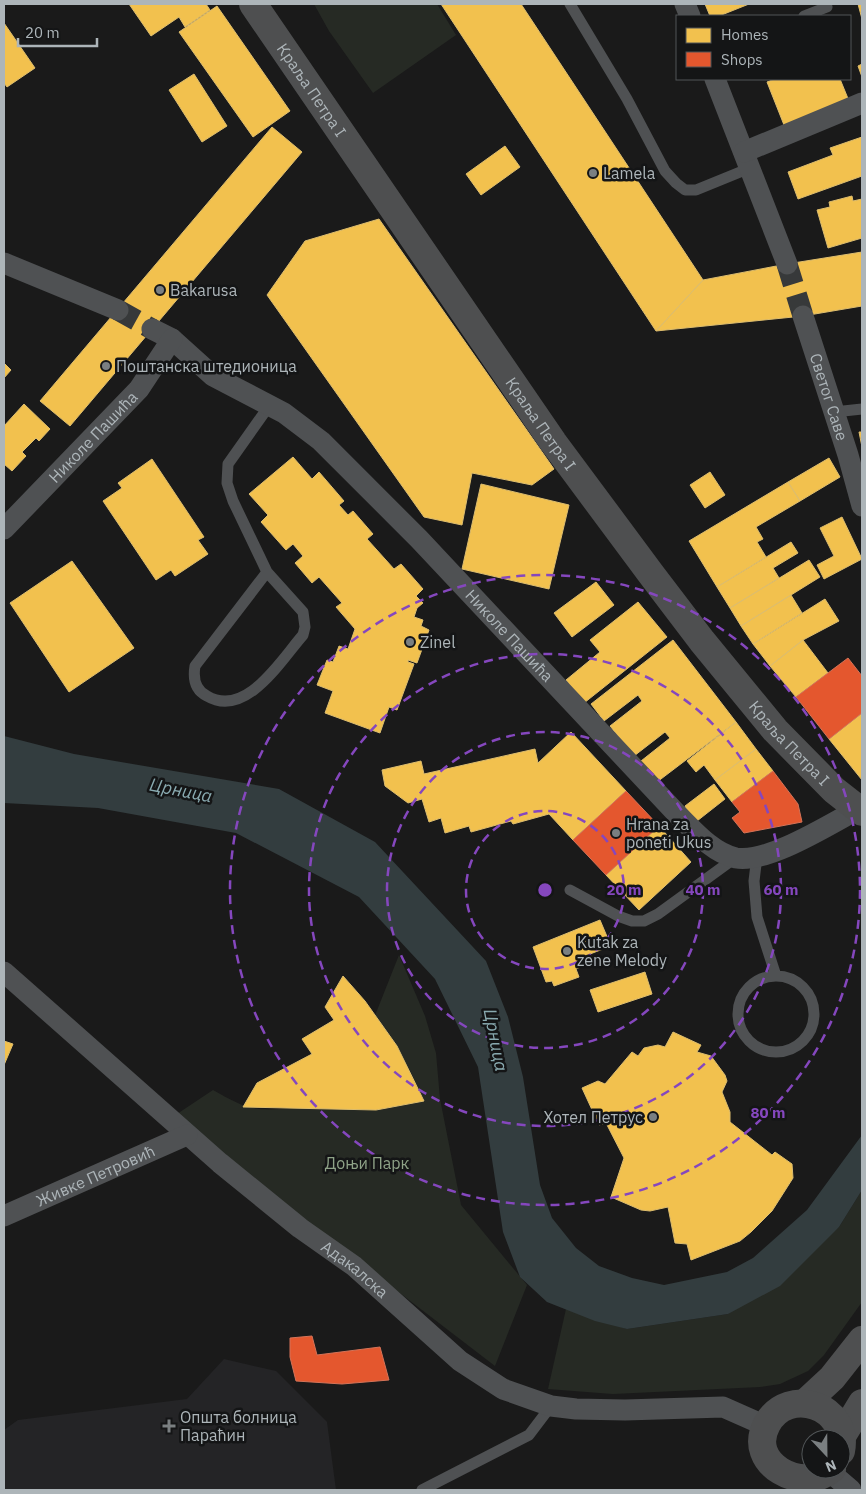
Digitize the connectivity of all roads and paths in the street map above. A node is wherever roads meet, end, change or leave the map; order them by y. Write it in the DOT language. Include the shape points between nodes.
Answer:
graph roads {
  1 [pos="570,4"];
  2 [pos="253,5"];
  3 [pos="826,7"];
  4 [pos="806,15"];
  5 [pos="715,80"];
  6 [pos="862,103"];
  7 [pos="747,160"];
  8 [pos="4,263"];
  9 [pos="786,264"];
  10 [pos="118,310"];
  11 [pos="803,316"];
  12 [pos="152,329"];
  13 [pos="172,339"];
  14 [pos="269,406"];
  15 [pos="862,409"];
  16 [pos="834,412"];
  17 [pos="862,506"];
  18 [pos="4,529"];
  19 [pos="267,572"];
  20 [pos="861,810"];
  21 [pos="757,856"];
  22 [pos="735,858"];
  23 [pos="570,890"];
  24 [pos="4,972"];
  25 [pos="776,976"];
  26 [pos="187,1135"];
  27 [pos="4,1216"];
  28 [pos="862,1340"];
  29 [pos="805,1403"];
  30 [pos="862,1403"];
  31 [pos="551,1406"];
  32 [pos="766,1426"];
  33 [pos="838,1429"];
  34 [pos="849,1429"];
  35 [pos="766,1479"];
  36 [pos="817,1479"];
  37 [pos="793,1486"];
  38 [pos="422,1490"];
  1 -- 7 [label="lane" via="627,99 665,171 676,183 686,190 696,190"];
  2 -- 20 [label="main road, Краља Петра I" via="558,448 651,574 775,730 834,790"];
  3 -- 4 [label="lane"];
  5 -- 7 [label="street"];
  6 -- 7 [label="street"];
  7 -- 9 [label="street"];
  8 -- 10 [label="street"];
  11 -- 16 [label="street, Светог Саве"];
  12 -- 13 [label="street, Николе Пашића"];
  13 -- 14 [label="street, Николе Пашића" via="213,376"];
  13 -- 18 [label="street, Николе Пашића" via="139,389"];
  14 -- 19 [label="lane" via="228,464 226,474 229,493"];
  14 -- 22 [label="street, Николе Пашића" via="303,426 339,458 689,826 710,844"];
  15 -- 16 [label="lane"];
  16 -- 17 [label="street, Светог Саве"];
  19 -- 19 [label="lane" via="299,605 305,620 303,634 253,693 230,701 214,700 198,688 195,666"];
  20 -- 21 [label="street" via="813,834"];
  21 -- 22 [label="street"];
  21 -- 25 [label="lane" via="756,917"];
  22 -- 23 [label="lane" via="644,921 618,916"];
  24 -- 26 [label="street, Адакалска"];
  25 -- 25 [label="lane" via="800,984 814,1007 810,1032 802,1042 778,1052 752,1044 739,1022 743,996 751,986"];
  26 -- 27 [label="street, Живке Петровић"];
  26 -- 31 [label="street, Адакалска" via="300,1228 354,1266 460,1361 503,1389"];
  28 -- 29 [label="main road" via="832,1378"];
  29 -- 32 [label="main road" via="782,1408"];
  29 -- 33 [label="main road" via="829,1413 838,1424"];
  30 -- 34 [label="main road"];
  31 -- 32 [label="street, Адакалска" via="625,1410 723,1407"];
  31 -- 38 [label="lane" via="529,1436"];
  32 -- 35 [label="main road" via="762,1448"];
  35 -- 37 [label="main road" via="779,1475"];
  36 -- 37 [label="main road"];
}
